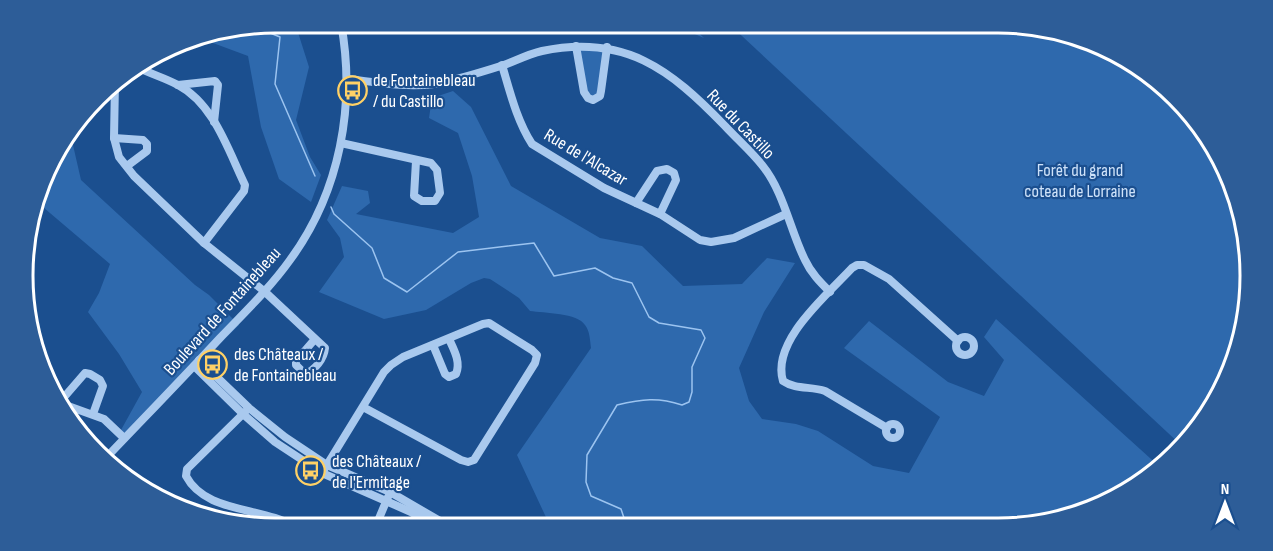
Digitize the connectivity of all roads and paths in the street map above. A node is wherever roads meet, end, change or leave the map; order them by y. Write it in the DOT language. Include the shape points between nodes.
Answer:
graph roads {
  1 [pos="342,33"];
  2 [pos="576,46"];
  3 [pos="607,48"];
  4 [pos="502,65"];
  5 [pos="146,71"];
  6 [pos="348,79"];
  7 [pos="178,85"];
  8 [pos="115,94"];
  9 [pos="214,122"];
  10 [pos="114,138"];
  11 [pos="341,143"];
  12 [pos="416,161"];
  13 [pos="127,166"];
  14 [pos="636,203"];
  15 [pos="660,214"];
  16 [pos="786,214"];
  17 [pos="204,243"];
  18 [pos="264,291"];
  19 [pos="830,292"];
  20 [pos="315,339"];
  21 [pos="449,339"];
  22 [pos="958,341"];
  23 [pos="433,345"];
  24 [pos="197,363"];
  25 [pos="64,396"];
  26 [pos="72,407"];
  27 [pos="363,407"];
  28 [pos="246,411"];
  29 [pos="93,414"];
  30 [pos="887,428"];
  31 [pos="124,438"];
  32 [pos="110,453"];
  33 [pos="327,465"];
  34 [pos="322,473"];
  35 [pos="388,497"];
  36 [pos="276,518"];
  37 [pos="379,518"];
  38 [pos="421,518"];
  39 [pos="431,518"];
  1 -- 6 [label="street, Boulevard de Fontainebleau"];
  2 -- 3 [label="street, Rue du Castillo"];
  2 -- 3 [label="street" via="584,92 593,100 600,96"];
  2 -- 4 [label="street, Rue du Castillo" via="541,51"];
  3 -- 16 [label="street, Rue du Castillo" via="635,55 659,68 712,112 763,166"];
  4 -- 6 [label="street, Rue du Castillo" via="434,84"];
  4 -- 14 [label="street, Rue de l'Alcazar" via="532,144"];
  5 -- 7 [label="street"];
  6 -- 11 [label="street, Boulevard de Fontainebleau"];
  7 -- 9 [label="street" via="203,106"];
  7 -- 9 [label="street" via="215,81 218,85"];
  8 -- 10 [label="street"];
  9 -- 17 [label="street" via="245,185"];
  10 -- 13 [label="street" via="119,157"];
  10 -- 13 [label="street" via="143,140 147,144 147,151"];
  11 -- 12 [label="street"];
  11 -- 18 [label="street, Boulevard de Fontainebleau" via="334,172 307,236"];
  12 -- 12 [label="street" via="414,196 422,201 435,201 440,193 435,166"];
  13 -- 17 [label="street"];
  14 -- 15 [label="street, Rue de l'Alcazar"];
  14 -- 15 [label="street, Rue de l'Alcazar" via="657,171 667,169 676,180"];
  15 -- 16 [label="street, Rue de l'Alcazar" via="700,240 711,242 734,238"];
  16 -- 19 [label="street, Rue du Castillo" via="812,273"];
  17 -- 18 [label="street"];
  18 -- 20 [label="street"];
  18 -- 24 [label="street, Boulevard de Fontainebleau"];
  19 -- 22 [label="street" via="852,268 864,265 889,279"];
  19 -- 30 [label="street" via="800,324 787,347 783,381 825,391"];
  21 -- 23 [label="street"];
  21 -- 23 [label="street" via="459,368 449,377"];
  21 -- 27 [label="street" via="489,323 537,355 474,460 461,460"];
  23 -- 27 [label="street" via="391,364"];
  24 -- 28 [label="street"];
  24 -- 31 [label="street, Boulevard de Fontainebleau"];
  25 -- 29 [label="street" via="85,373 100,380 103,386"];
  26 -- 29 [label="street"];
  27 -- 33 [label="street"];
  28 -- 33 [label="street"];
  28 -- 34 [label="street" via="275,442"];
  28 -- 36 [label="street" via="187,469 186,476 189,483 213,501"];
  29 -- 31 [label="street"];
  31 -- 32 [label="street, Boulevard de Fontainebleau"];
  33 -- 34 [label="street"];
  33 -- 35 [label="street"];
  34 -- 35 [label="street"];
  35 -- 37 [label="street"];
  35 -- 38 [label="street"];
  35 -- 39 [label="street"];
}
